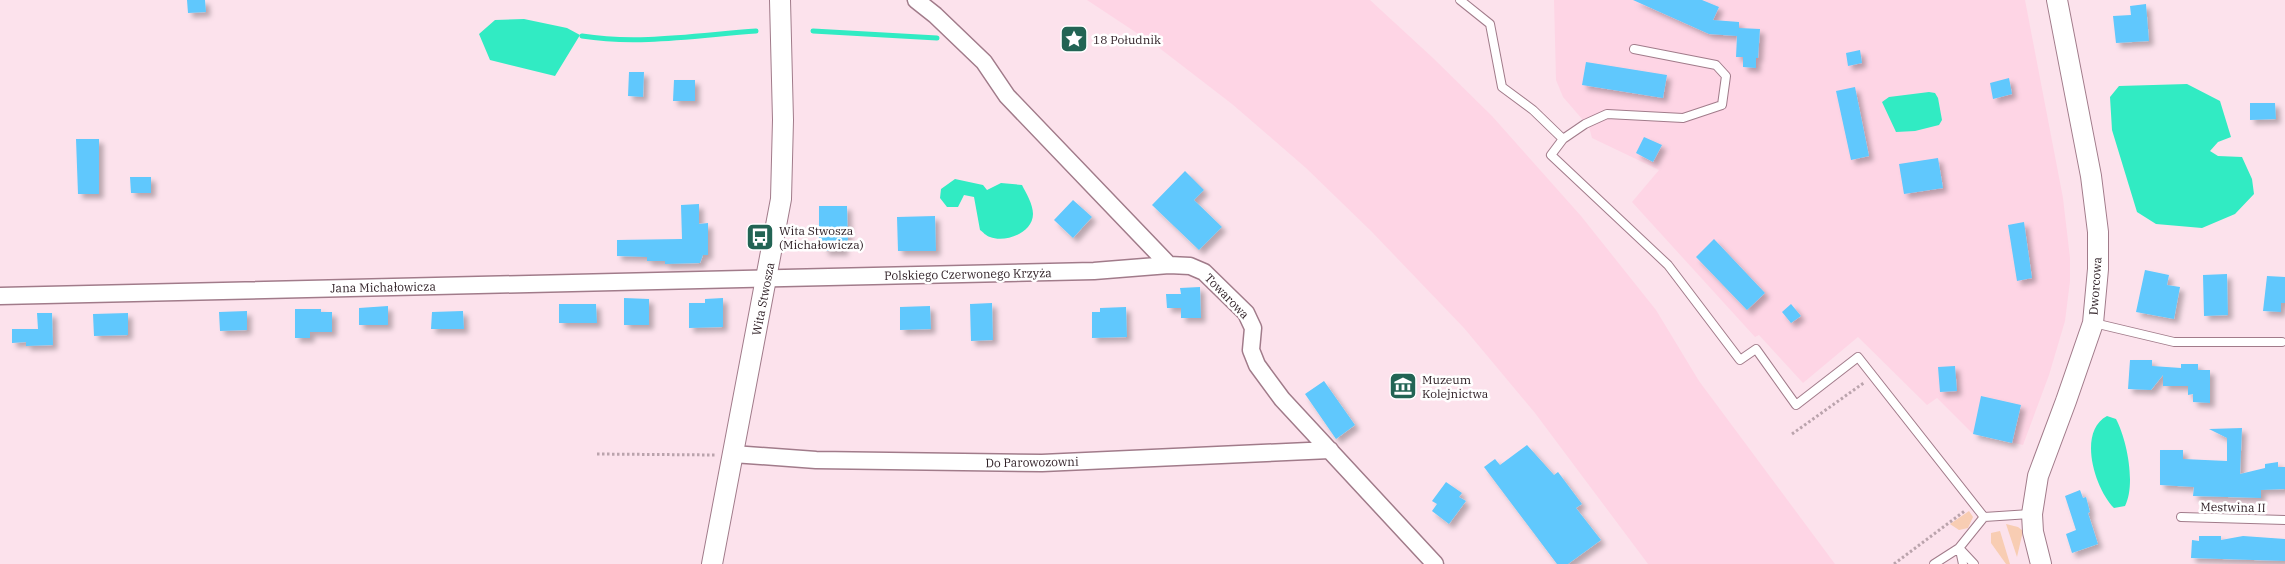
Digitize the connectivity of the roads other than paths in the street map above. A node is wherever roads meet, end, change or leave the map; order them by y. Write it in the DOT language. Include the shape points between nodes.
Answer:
graph roads {
  1 [pos="780,0"];
  2 [pos="916,0"];
  3 [pos="1460,0"];
  4 [pos="2057,0"];
  5 [pos="1634,49"];
  6 [pos="1563,139"];
  7 [pos="1169,265"];
  8 [pos="767,278"];
  9 [pos="0,296"];
  10 [pos="2092,323"];
  11 [pos="2282,342"];
  12 [pos="1330,450"];
  13 [pos="733,454"];
  14 [pos="2032,514"];
  15 [pos="1984,517"];
  16 [pos="2181,517"];
  17 [pos="2285,520"];
  18 [pos="1959,548"];
  19 [pos="712,564"];
  20 [pos="1435,564"];
  21 [pos="1934,564"];
  22 [pos="1963,564"];
  23 [pos="1974,564"];
  24 [pos="2041,564"];
  1 -- 8 [label="street, Wita Stwosza" via="783,165 781,199"];
  2 -- 7 [label="street" via="984,62 1007,96"];
  3 -- 6 [label="lane" via="1490,24 1502,87 1533,110"];
  4 -- 10 [label="street, Dworcowa" via="2091,176 2098,232"];
  5 -- 6 [label="lane" via="1716,65 1726,76 1722,105 1683,118 1607,114"];
  6 -- 15 [label="lane" via="1551,155 1668,265 1740,360 1756,349 1796,405 1858,357"];
  7 -- 8 [label="street, Polskiego Czerwonego Krzyża" via="1094,271"];
  7 -- 12 [label="street, Towarowa" via="1190,266 1204,272 1246,313 1253,328 1252,350 1257,365 1282,399"];
  8 -- 9 [label="street, Jana Michałowicza"];
  8 -- 13 [label="street, Wita Stwosza"];
  10 -- 11 [label="lane" via="2174,342"];
  10 -- 14 [label="street, Dworcowa" via="2038,476"];
  12 -- 13 [label="street, Do Parowozowni" via="1042,463 816,460"];
  12 -- 20 [label="street, Towarowa"];
  13 -- 19 [label="street, Wita Stwosza"];
  14 -- 15 [label="lane"];
  14 -- 24 [label="street, Dworcowa"];
  15 -- 18 [label="lane"];
  16 -- 17 [label="lane, Mestwina II"];
  18 -- 21 [label="lane"];
  18 -- 22 [label="lane"];
  18 -- 23 [label="lane"];
}
